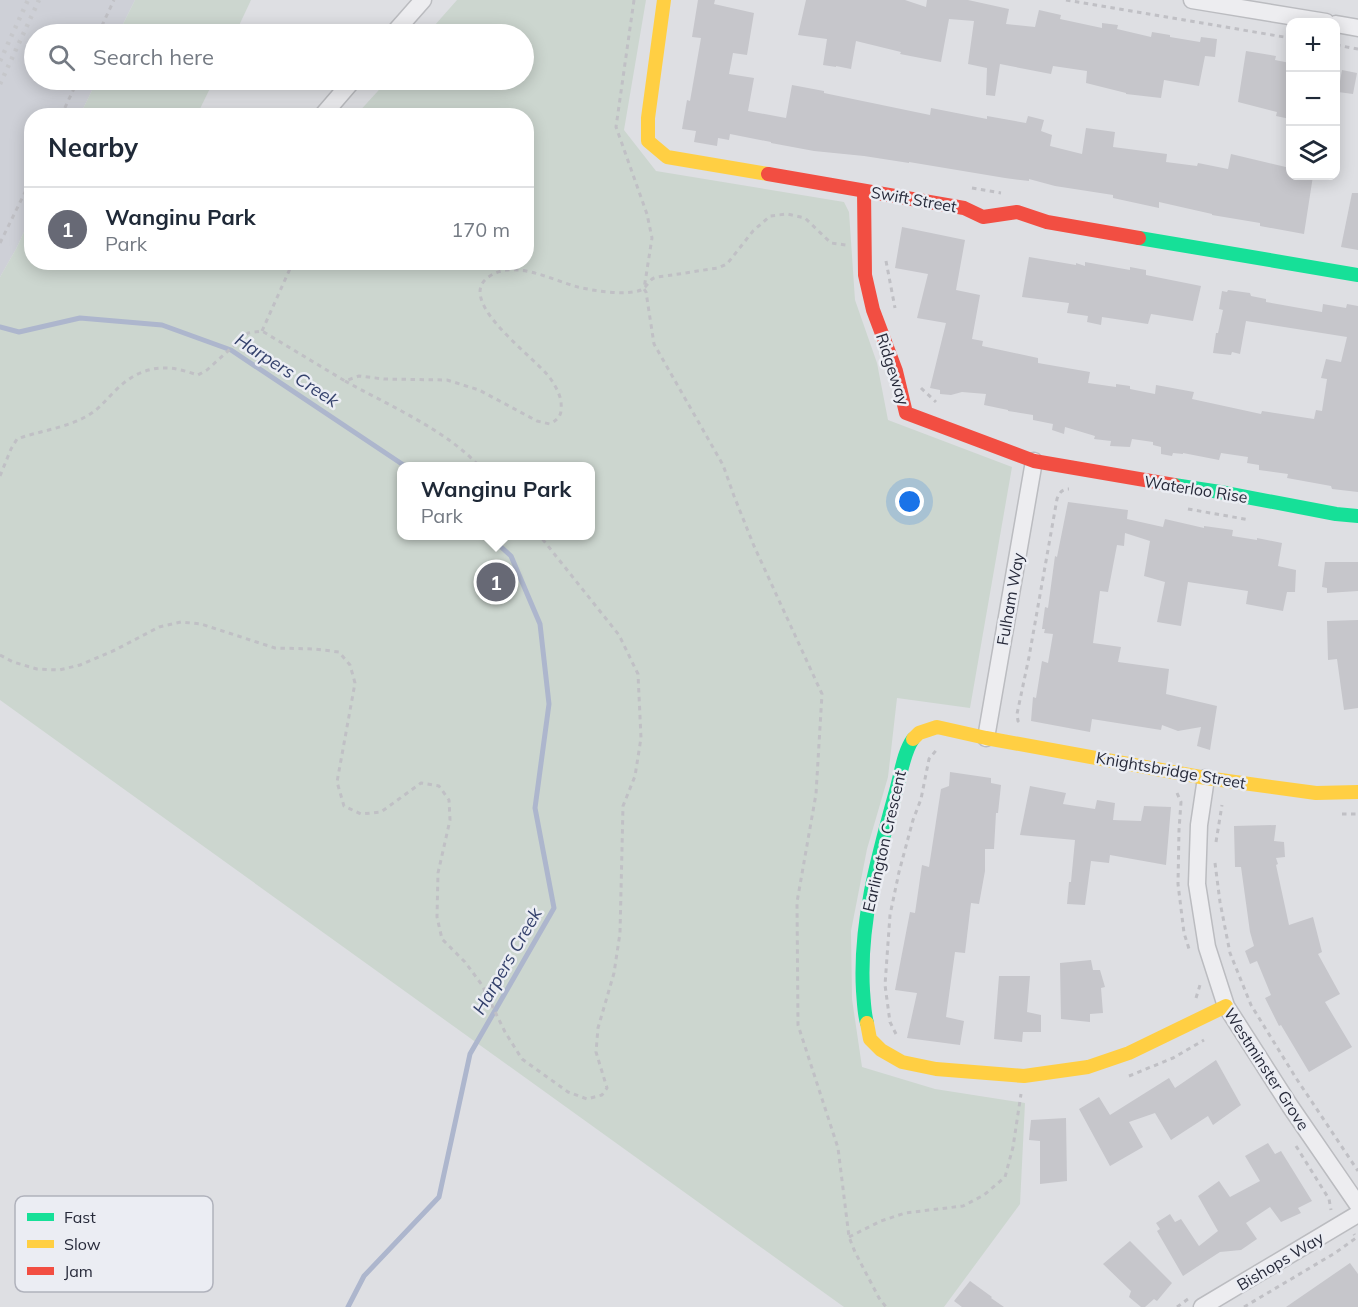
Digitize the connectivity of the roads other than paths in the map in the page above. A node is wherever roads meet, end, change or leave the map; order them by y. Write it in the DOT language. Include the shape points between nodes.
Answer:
graph roads {
  1 [pos="423,0"];
  2 [pos="664,0"];
  3 [pos="1192,0"];
  4 [pos="1302,18"];
  5 [pos="402,24"];
  6 [pos="1340,25"];
  7 [pos="1358,28"];
  8 [pos="344,90"];
  9 [pos="329,108"];
  10 [pos="864,190"];
  11 [pos="1358,275"];
  12 [pos="1034,461"];
  13 [pos="1358,516"];
  14 [pos="986,738"];
  15 [pos="1206,778"];
  16 [pos="1358,792"];
  17 [pos="1226,1006"];
  18 [pos="1358,1205"];
  19 [pos="1358,1215"];
  20 [pos="1197,1302"];
  1 -- 5 [label="street"];
  2 -- 10 [label="street, Swift Street" via="648,141 666,157"];
  3 -- 4 [label="street"];
  6 -- 7 [label="street"];
  8 -- 9 [label="street"];
  10 -- 11 [label="street, Swift Street" via="964,208 983,217 1017,212 1047,222"];
  10 -- 12 [label="street, Ridgeway" via="865,275 906,413"];
  12 -- 13 [label="street, Waterloo Rise"];
  12 -- 14 [label="street, Fulham Way"];
  14 -- 15 [label="street, Knightsbridge Street"];
  14 -- 17 [label="street, Earlington Crescent" via="937,727 919,733 904,760 864,926 862,973 870,1038 902,1062 936,1070 1024,1076 1088,1067 1129,1053"];
  15 -- 16 [label="street, Knightsbridge Street" via="1316,793"];
  15 -- 17 [label="street, Westminster Grove" via="1197,884 1207,947"];
  17 -- 18 [label="street, Westminster Grove"];
  19 -- 20 [label="street, Bishops Way"];
}
